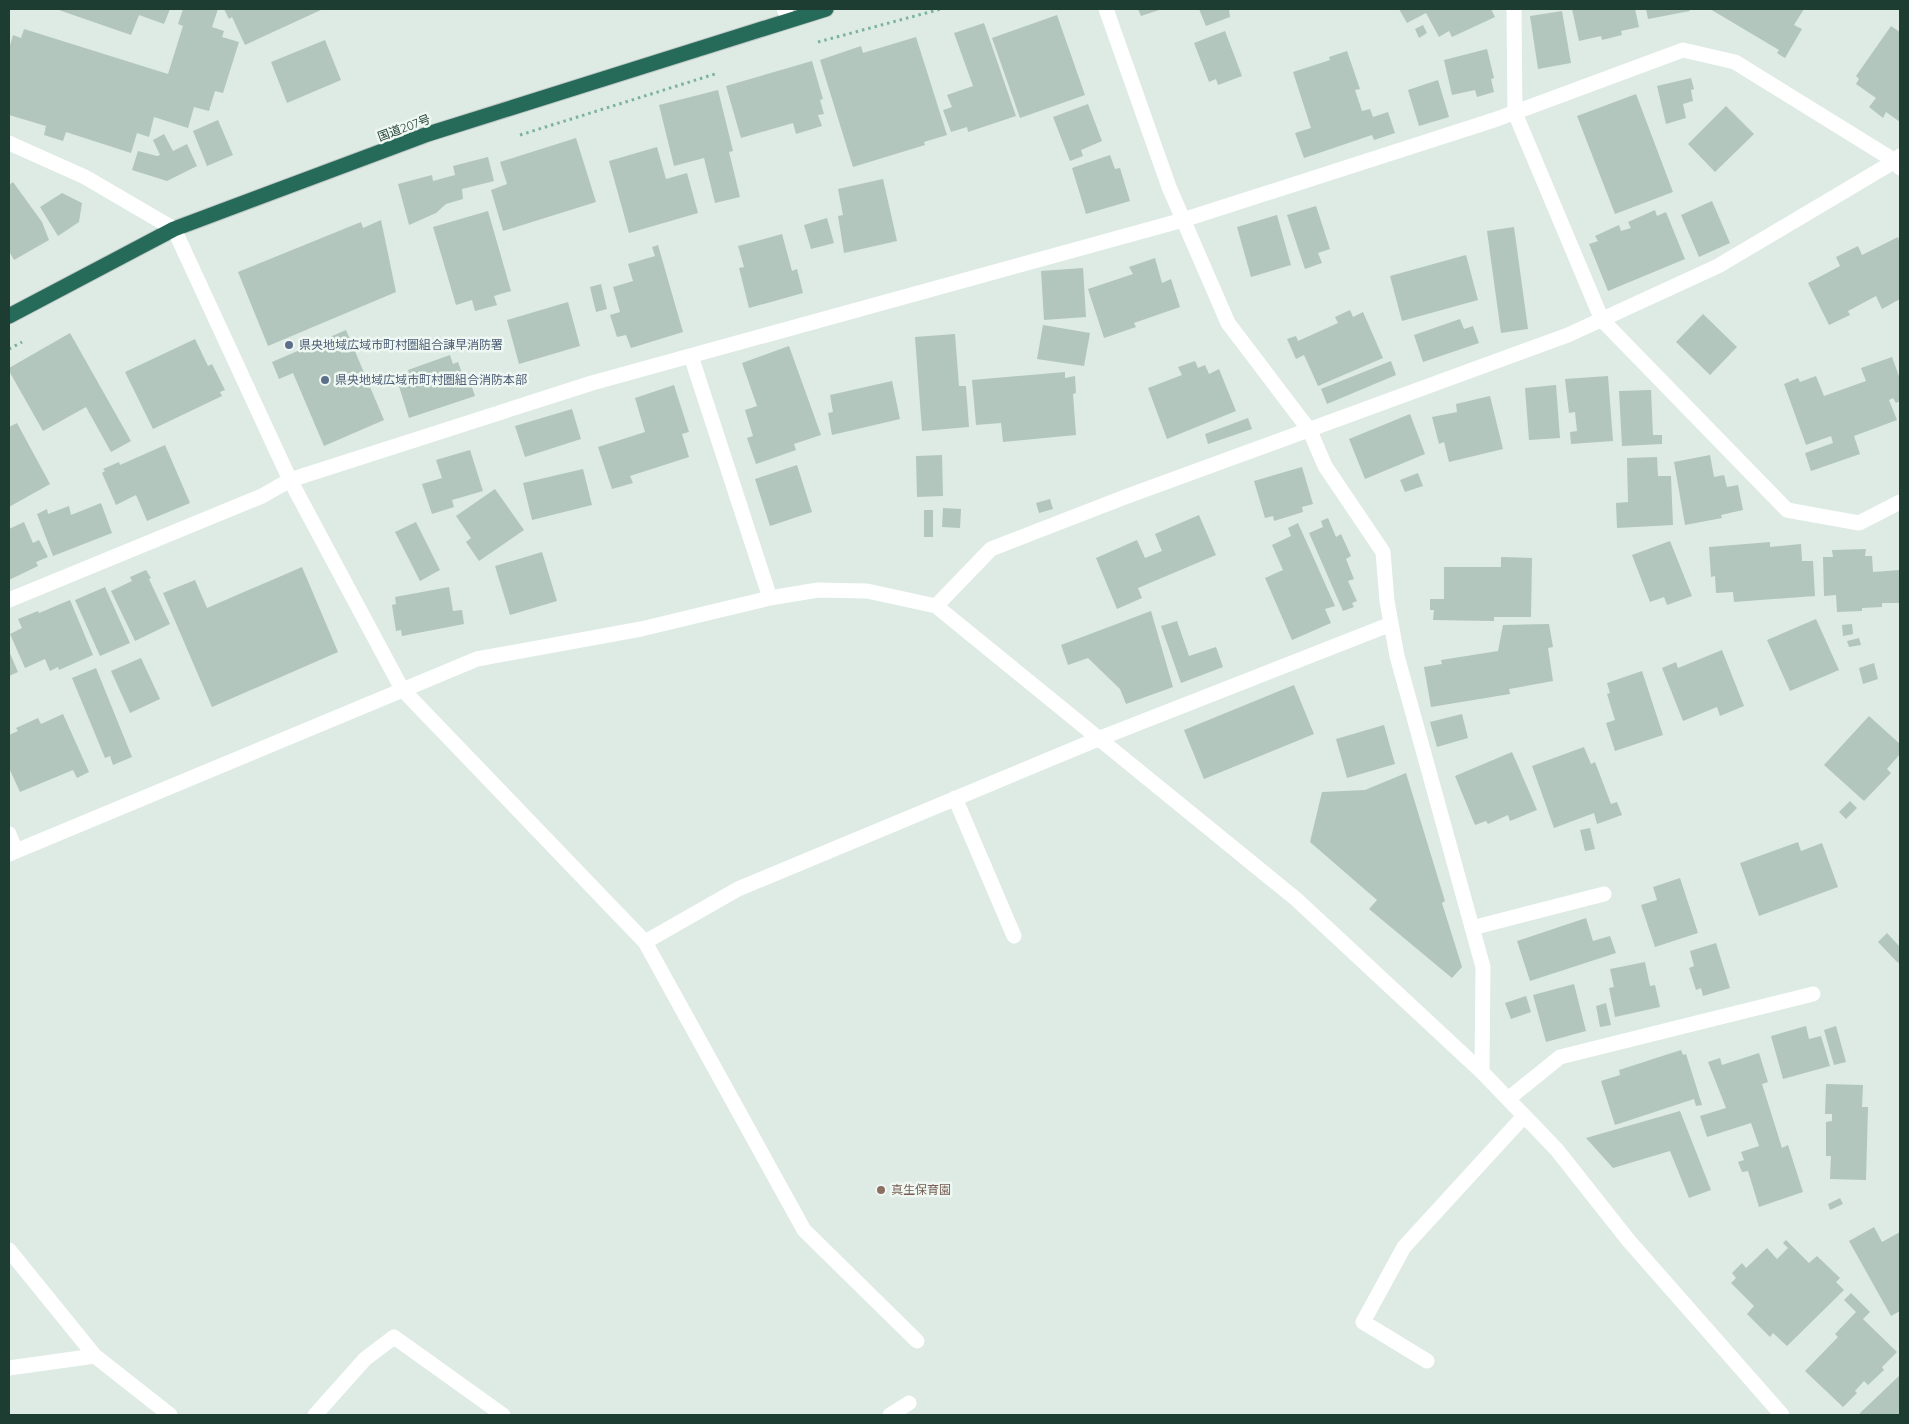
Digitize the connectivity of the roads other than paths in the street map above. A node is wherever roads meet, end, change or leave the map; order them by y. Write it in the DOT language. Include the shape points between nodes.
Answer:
graph roads {
  1 [pos="826,9"];
  2 [pos="1106,9"];
  3 [pos="1514,9"];
  4 [pos="786,14"];
  5 [pos="1515,113"];
  6 [pos="9,142"];
  7 [pos="1898,161"];
  8 [pos="1183,220"];
  9 [pos="174,229"];
  10 [pos="9,316"];
  11 [pos="1602,320"];
  12 [pos="691,356"];
  13 [pos="1310,431"];
  14 [pos="290,480"];
  15 [pos="1900,502"];
  16 [pos="770,598"];
  17 [pos="9,600"];
  18 [pos="936,606"];
  19 [pos="1391,624"];
  20 [pos="402,689"];
  21 [pos="1098,738"];
  22 [pos="954,798"];
  23 [pos="9,834"];
  24 [pos="12,852"];
  25 [pos="1604,894"];
  26 [pos="1472,928"];
  27 [pos="1014,936"];
  28 [pos="645,942"];
  29 [pos="1813,994"];
  30 [pos="1482,1072"];
  31 [pos="1508,1099"];
  32 [pos="1524,1116"];
  33 [pos="9,1250"];
  34 [pos="916,1342"];
  35 [pos="95,1356"];
  36 [pos="1427,1361"];
  37 [pos="9,1368"];
  38 [pos="908,1403"];
  39 [pos="170,1415"];
  40 [pos="315,1415"];
  41 [pos="503,1415"];
  42 [pos="890,1415"];
  43 [pos="1782,1415"];
  1 -- 4 [label="highway, 国道207号"];
  2 -- 8 [label="street"];
  3 -- 5 [label="street"];
  4 -- 9 [label="highway, 国道207号" via="428,134"];
  5 -- 7 [label="street" via="1684,50 1735,62"];
  5 -- 8 [label="street"];
  5 -- 11 [label="street"];
  6 -- 9 [label="street" via="85,177"];
  7 -- 11 [label="street" via="1718,266"];
  8 -- 12 [label="street"];
  8 -- 13 [label="street" via="1228,323"];
  9 -- 10 [label="highway, 国道207号"];
  9 -- 14 [label="street"];
  11 -- 13 [label="street"];
  11 -- 15 [label="street" via="1787,510 1859,524"];
  12 -- 14 [label="street" via="592,383"];
  12 -- 16 [label="street"];
  13 -- 18 [label="street" via="991,549"];
  13 -- 19 [label="street" via="1325,466 1383,552"];
  14 -- 17 [label="street" via="262,496"];
  14 -- 20 [label="street"];
  16 -- 18 [label="street" via="818,590 867,591"];
  16 -- 20 [label="street" via="640,629 477,659"];
  18 -- 21 [label="street"];
  19 -- 21 [label="street"];
  19 -- 26 [label="street"];
  20 -- 24 [label="street"];
  20 -- 28 [label="street"];
  21 -- 22 [label="street"];
  21 -- 30 [label="street" via="1296,899"];
  22 -- 27 [label="street"];
  22 -- 28 [label="street" via="738,889"];
  23 -- 24 [label="street"];
  25 -- 26 [label="street"];
  26 -- 30 [label="street" via="1483,967"];
  28 -- 34 [label="street" via="804,1230"];
  29 -- 31 [label="street" via="1560,1057"];
  30 -- 31 [label="street"];
  31 -- 32 [label="street"];
  32 -- 36 [label="street" via="1404,1247 1363,1322"];
  32 -- 43 [label="street" via="1557,1150 1629,1241"];
  33 -- 35 [label="street"];
  35 -- 37 [label="street"];
  35 -- 39 [label="street"];
  38 -- 42 [label="street"];
  40 -- 41 [label="street" via="365,1359 394,1337"];
}
